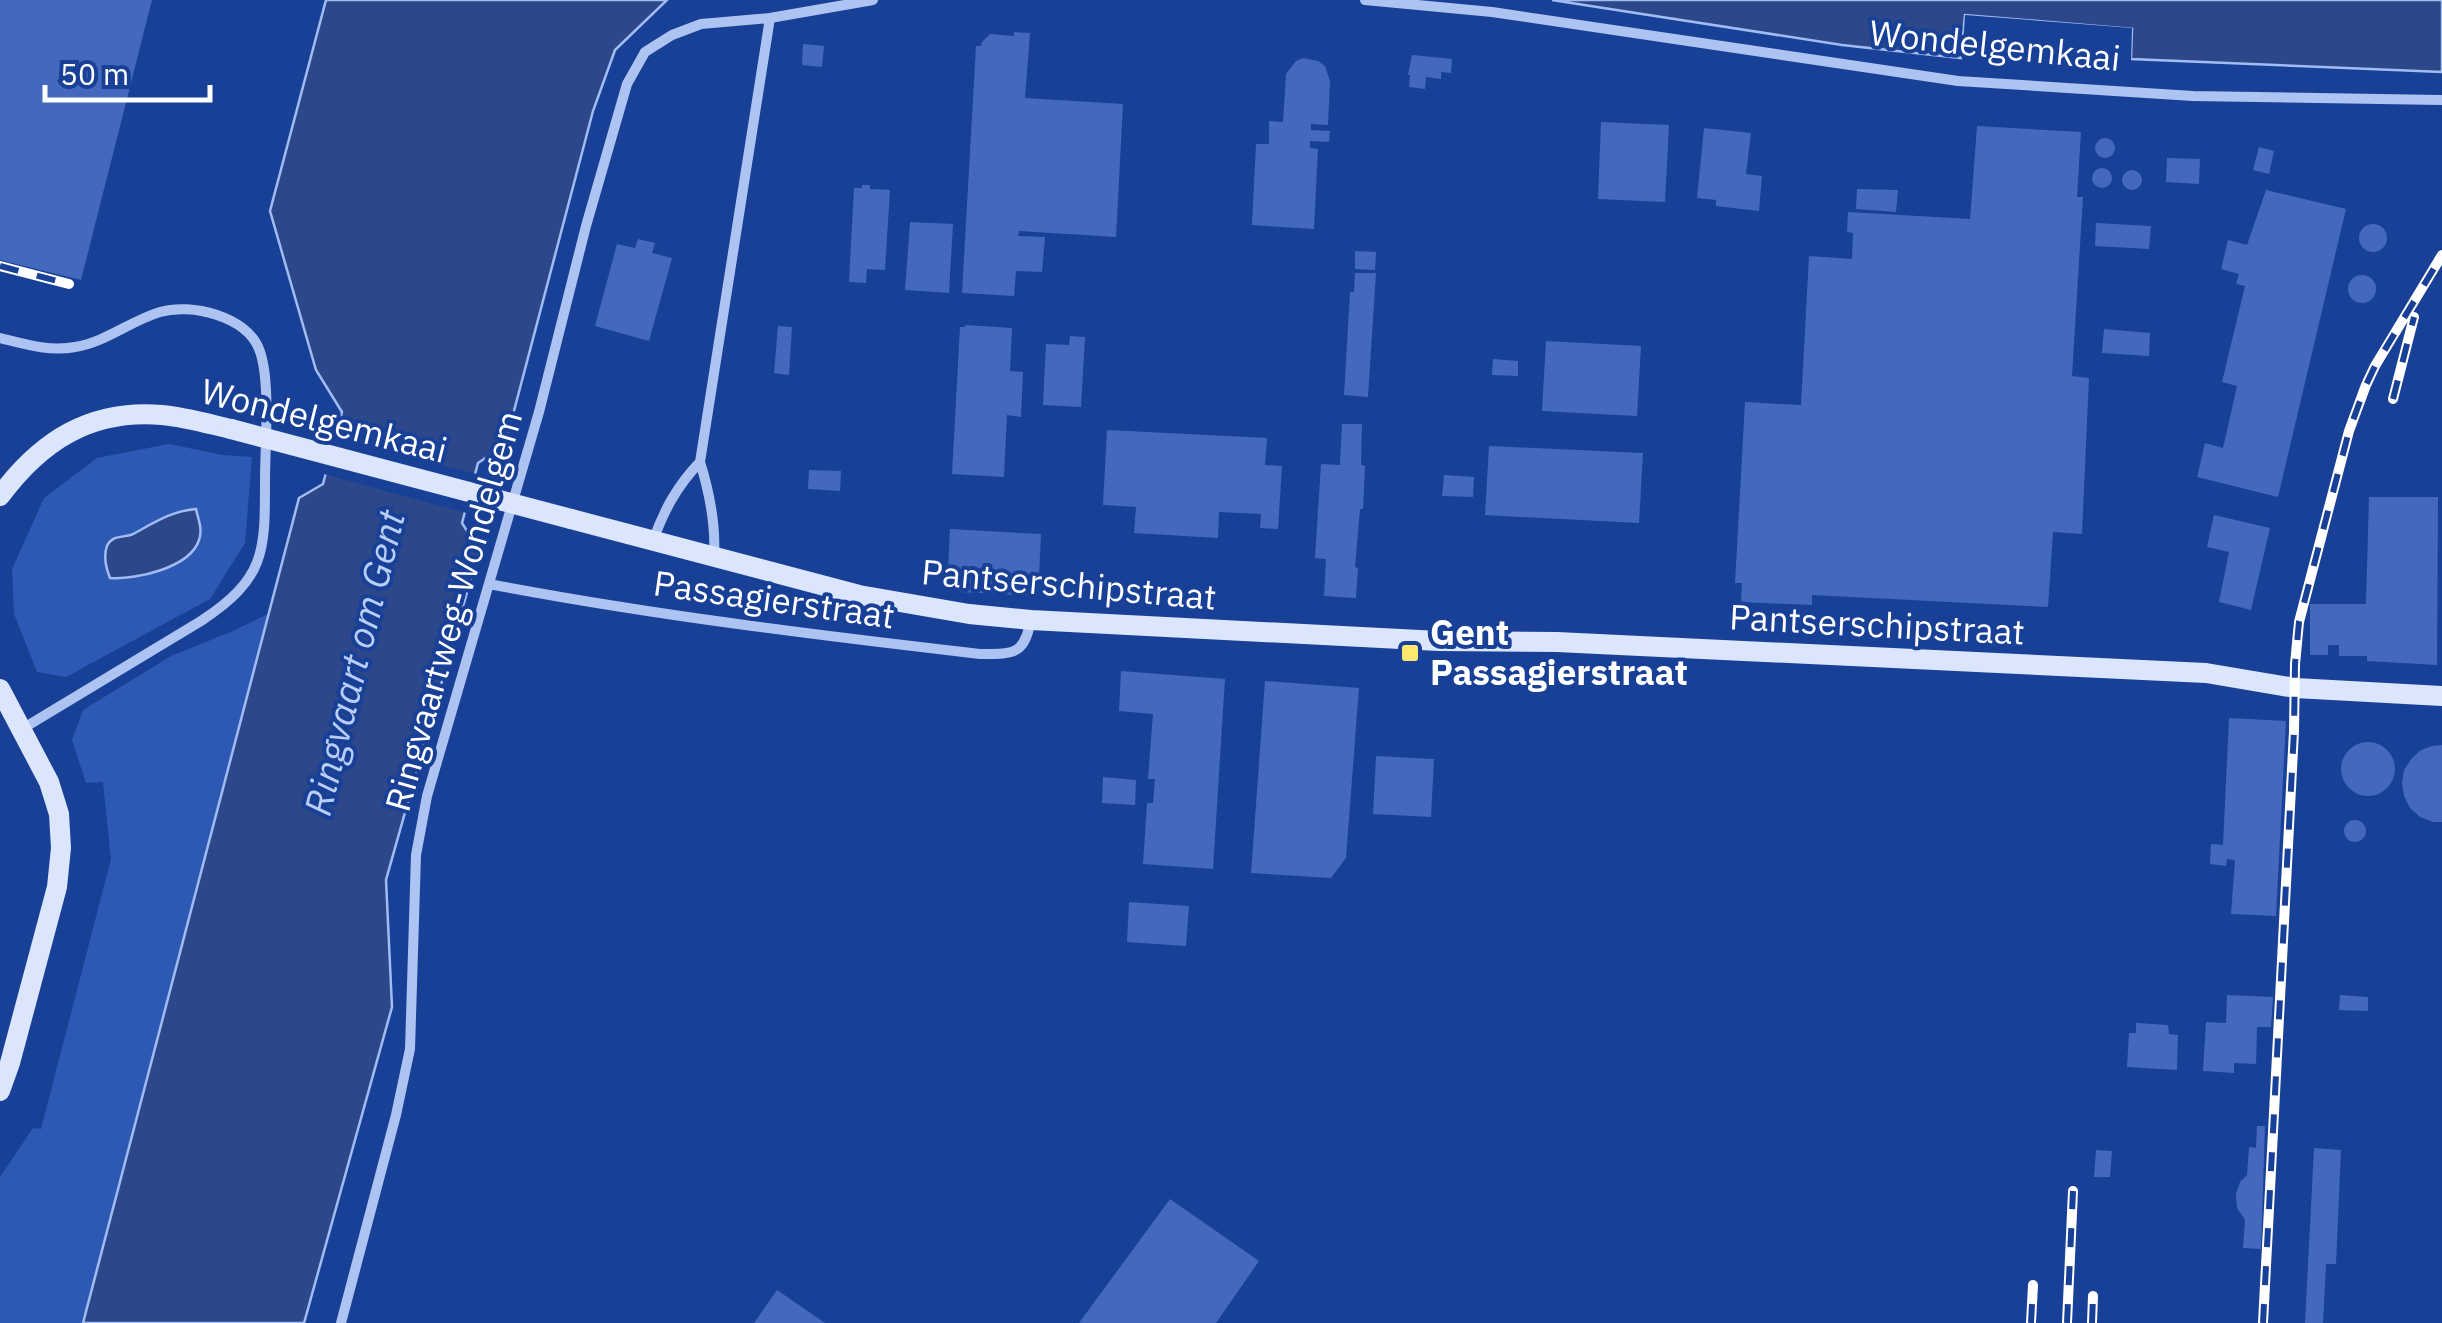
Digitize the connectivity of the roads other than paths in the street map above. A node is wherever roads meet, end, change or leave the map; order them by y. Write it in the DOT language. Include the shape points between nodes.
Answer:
graph roads {
  1 [pos="873,0"];
  2 [pos="1365,0"];
  3 [pos="770,18"];
  4 [pos="2442,100"];
  5 [pos="0,338"];
  6 [pos="700,462"];
  7 [pos="0,496"];
  8 [pos="653,542"];
  9 [pos="714,558"];
  10 [pos="490,584"];
  11 [pos="1031,620"];
  12 [pos="0,689"];
  13 [pos="2442,696"];
  14 [pos="22,728"];
  15 [pos="0,1091"];
  16 [pos="340,1323"];
  1 -- 3 [label="street"];
  2 -- 4 [label="street, Wondelgemkaai" via="1492,12 1958,81 2193,96"];
  3 -- 6 [label="street"];
  3 -- 10 [label="street, Ringvaartweg-Wondelgem" via="701,24 672,35 646,52 627,84"];
  5 -- 14 [label="street" via="74,348 178,309 236,322 259,348 265,375 265,535 243,588 201,621"];
  6 -- 8 [label="street" via="682,481"];
  6 -- 9 [label="street" via="716,530"];
  7 -- 8 [label="main road, Wondelgemkaai, bridge" via="64,434 102,420 164,415"];
  8 -- 9 [label="main road, Wondelgemkaai"];
  9 -- 11 [label="main road, Pantserschipstraat" via="911,606"];
  10 -- 11 [label="street, Passagierstraat" via="980,654 1020,650"];
  10 -- 16 [label="street, Ringvaartweg-Wondelgem" via="427,796 416,855 410,1049"];
  11 -- 13 [label="main road, Pantserschipstraat" via="2206,673 2295,688"];
  12 -- 14 [label="main road"];
  14 -- 15 [label="main road" via="49,782 61,848 57,887"];
}
